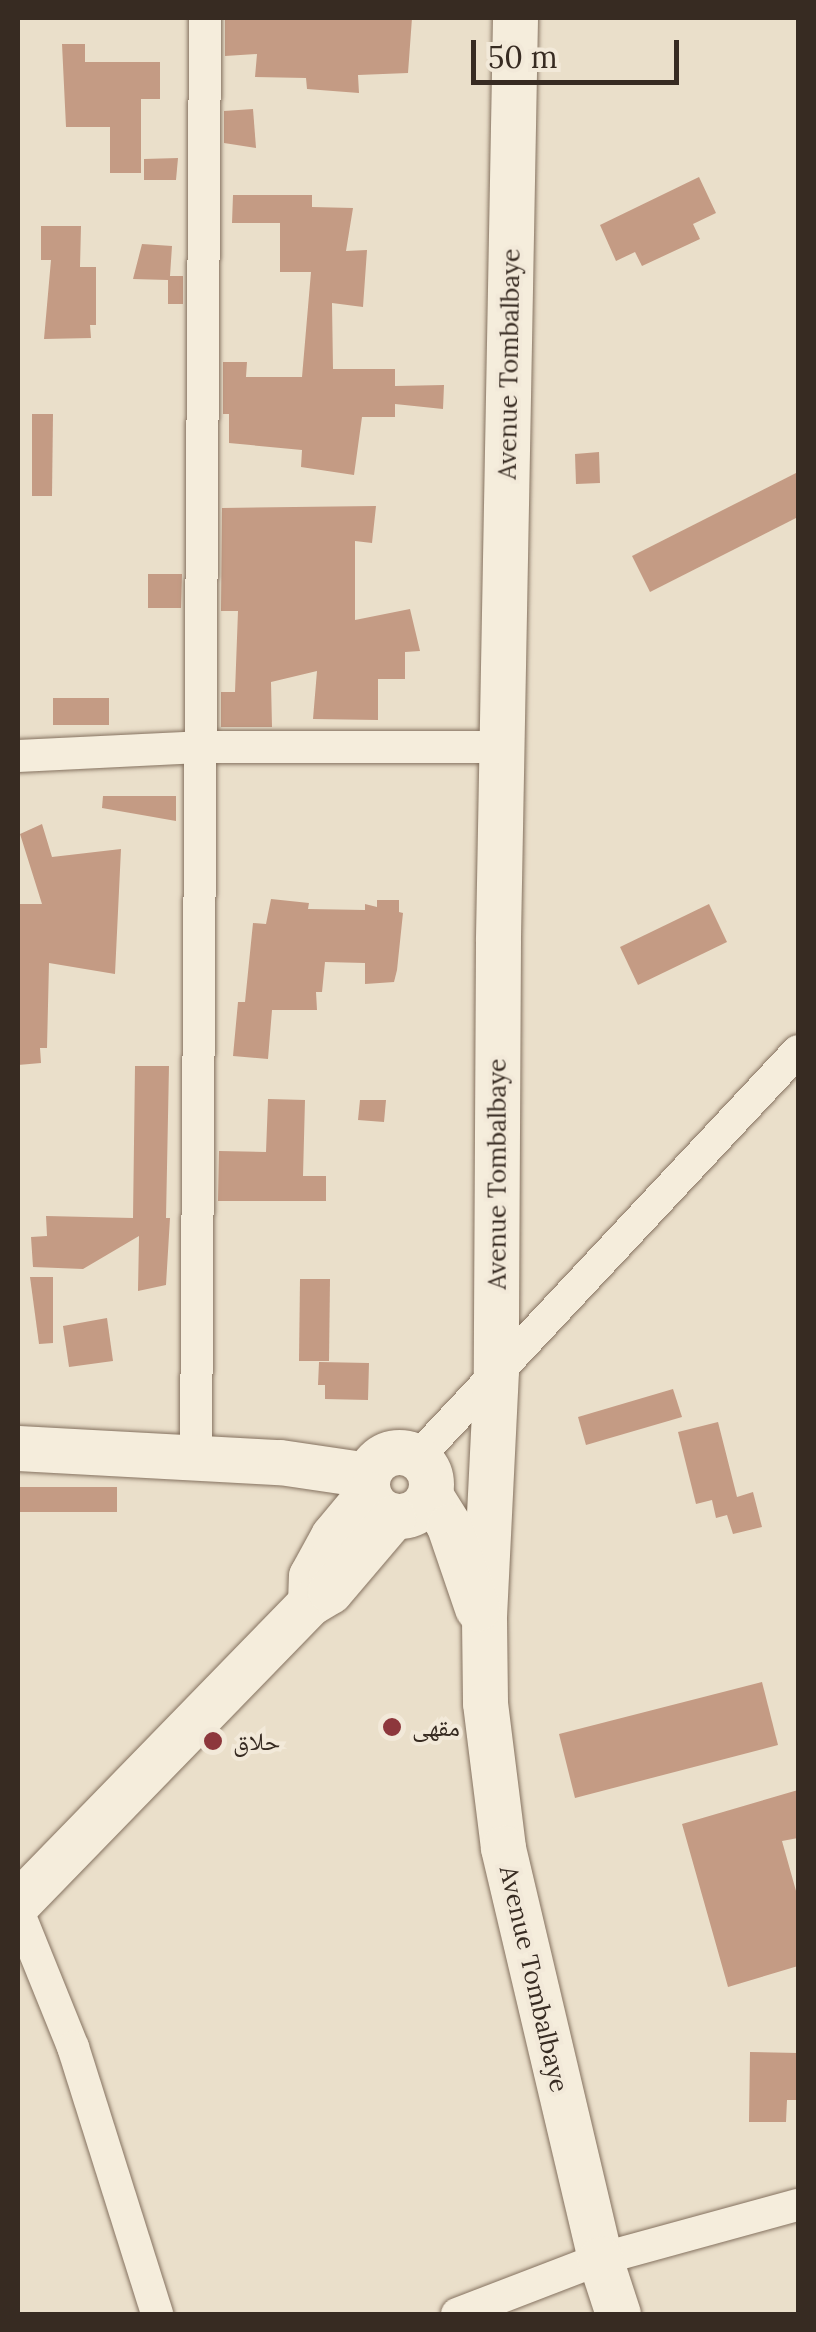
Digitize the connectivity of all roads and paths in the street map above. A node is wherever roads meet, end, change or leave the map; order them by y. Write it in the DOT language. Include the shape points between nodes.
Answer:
graph roads {
  1 [pos="206,18"];
  2 [pos="515,18"];
  3 [pos="200,747"];
  4 [pos="502,747"];
  5 [pos="18,756"];
  6 [pos="798,1052"];
  7 [pos="496,1371"];
  8 [pos="18,1448"];
  9 [pos="196,1456"];
  10 [pos="396,1492"];
  11 [pos="476,1605"];
  12 [pos="18,1902"];
  13 [pos="18,1911"];
  14 [pos="798,2205"];
  15 [pos="600,2259"];
  16 [pos="157,2314"];
  17 [pos="457,2314"];
  18 [pos="618,2314"];
  1 -- 3 [label="street"];
  2 -- 4 [label="main road, Avenue Tombalbaye"];
  3 -- 4 [label="street"];
  3 -- 5 [label="street"];
  3 -- 9 [label="street"];
  4 -- 7 [label="main road, Avenue Tombalbaye"];
  6 -- 7 [label="street"];
  7 -- 10 [label="street"];
  7 -- 11 [label="main road, Avenue Tombalbaye"];
  8 -- 9 [label="main road"];
  9 -- 10 [label="main road"];
  10 -- 11 [label="main road" via="449,1526"];
  10 -- 12 [label="main road" via="352,1568"];
  11 -- 15 [label="main road, Avenue Tombalbaye" via="503,1848"];
  13 -- 16 [label="street" via="79,2065"];
  14 -- 15 [label="street"];
  15 -- 17 [label="street"];
  15 -- 18 [label="main road, Avenue Tombalbaye"];
}
